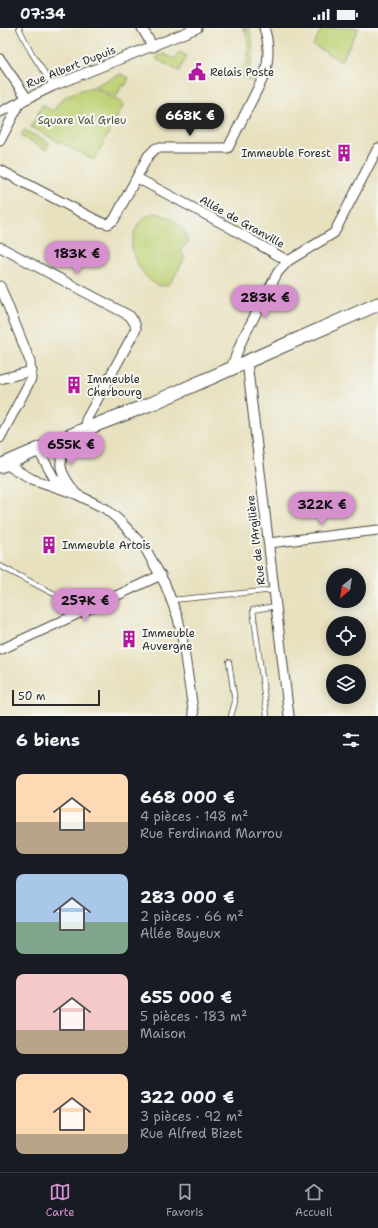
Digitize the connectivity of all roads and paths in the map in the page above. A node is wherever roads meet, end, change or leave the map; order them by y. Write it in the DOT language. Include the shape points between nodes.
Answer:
graph roads {
  1 [pos="19,28"];
  2 [pos="142,28"];
  3 [pos="197,28"];
  4 [pos="264,28"];
  5 [pos="153,47"];
  6 [pos="0,59"];
  7 [pos="53,86"];
  8 [pos="24,100"];
  9 [pos="0,112"];
  10 [pos="0,141"];
  11 [pos="378,148"];
  12 [pos="0,170"];
  13 [pos="137,178"];
  14 [pos="0,247"];
  15 [pos="288,261"];
  16 [pos="0,286"];
  17 [pos="378,304"];
  18 [pos="247,362"];
  19 [pos="231,368"];
  20 [pos="32,371"];
  21 [pos="0,379"];
  22 [pos="88,428"];
  23 [pos="70,437"];
  24 [pos="0,438"];
  25 [pos="38,450"];
  26 [pos="3,465"];
  27 [pos="76,494"];
  28 [pos="378,530"];
  29 [pos="269,543"];
  30 [pos="0,566"];
  31 [pos="161,574"];
  32 [pos="274,590"];
  33 [pos="172,600"];
  34 [pos="276,606"];
  35 [pos="74,615"];
  36 [pos="0,650"];
  37 [pos="229,662"];
  38 [pos="194,716"];
  39 [pos="231,716"];
  40 [pos="267,716"];
  41 [pos="289,716"];
  1 -- 7 [label="lane"];
  2 -- 5 [label="street"];
  3 -- 5 [label="street, Rue Albert Dupuis"];
  4 -- 13 [label="street" via="269,48 265,74 228,148 156,148 148,156"];
  5 -- 7 [label="street, Rue Albert Dupuis"];
  6 -- 8 [label="street"];
  7 -- 8 [label="street, Rue Albert Dupuis"];
  8 -- 9 [label="street, Rue Albert Dupuis"];
  8 -- 10 [label="street"];
  11 -- 15 [label="street, Allée de Granville" via="334,233"];
  12 -- 13 [label="street" via="108,224 114,220"];
  13 -- 15 [label="street, Allée de Granville"];
  14 -- 22 [label="street" via="130,316 135,324 136,329 86,420"];
  15 -- 19 [label="street" via="278,272 242,340"];
  16 -- 20 [label="street"];
  17 -- 18 [label="street"];
  18 -- 19 [label="street"];
  18 -- 29 [label="street, Rue de l'Argilière"];
  19 -- 22 [label="street" via="153,403"];
  20 -- 21 [label="street"];
  20 -- 24 [label="street" via="31,379"];
  22 -- 23 [label="street"];
  23 -- 25 [label="street"];
  23 -- 27 [label="street" via="60,463 62,474"];
  25 -- 26 [label="street"];
  25 -- 27 [label="street" via="54,478"];
  26 -- 27 [label="street" via="32,479"];
  27 -- 31 [label="street" via="106,509 121,522 145,548"];
  28 -- 29 [label="street"];
  29 -- 32 [label="street, Rue de l'Argilière"];
  30 -- 35 [label="lane" via="66,600"];
  31 -- 33 [label="street"];
  31 -- 35 [label="street"];
  32 -- 33 [label="lane"];
  32 -- 34 [label="street, Rue de l'Argilière"];
  33 -- 38 [label="street" via="182,637"];
  34 -- 40 [label="lane" via="253,610"];
  34 -- 41 [label="street, Rue de l'Argilière"];
  35 -- 36 [label="street"];
  37 -- 39 [label="lane" via="235,702"];
}
